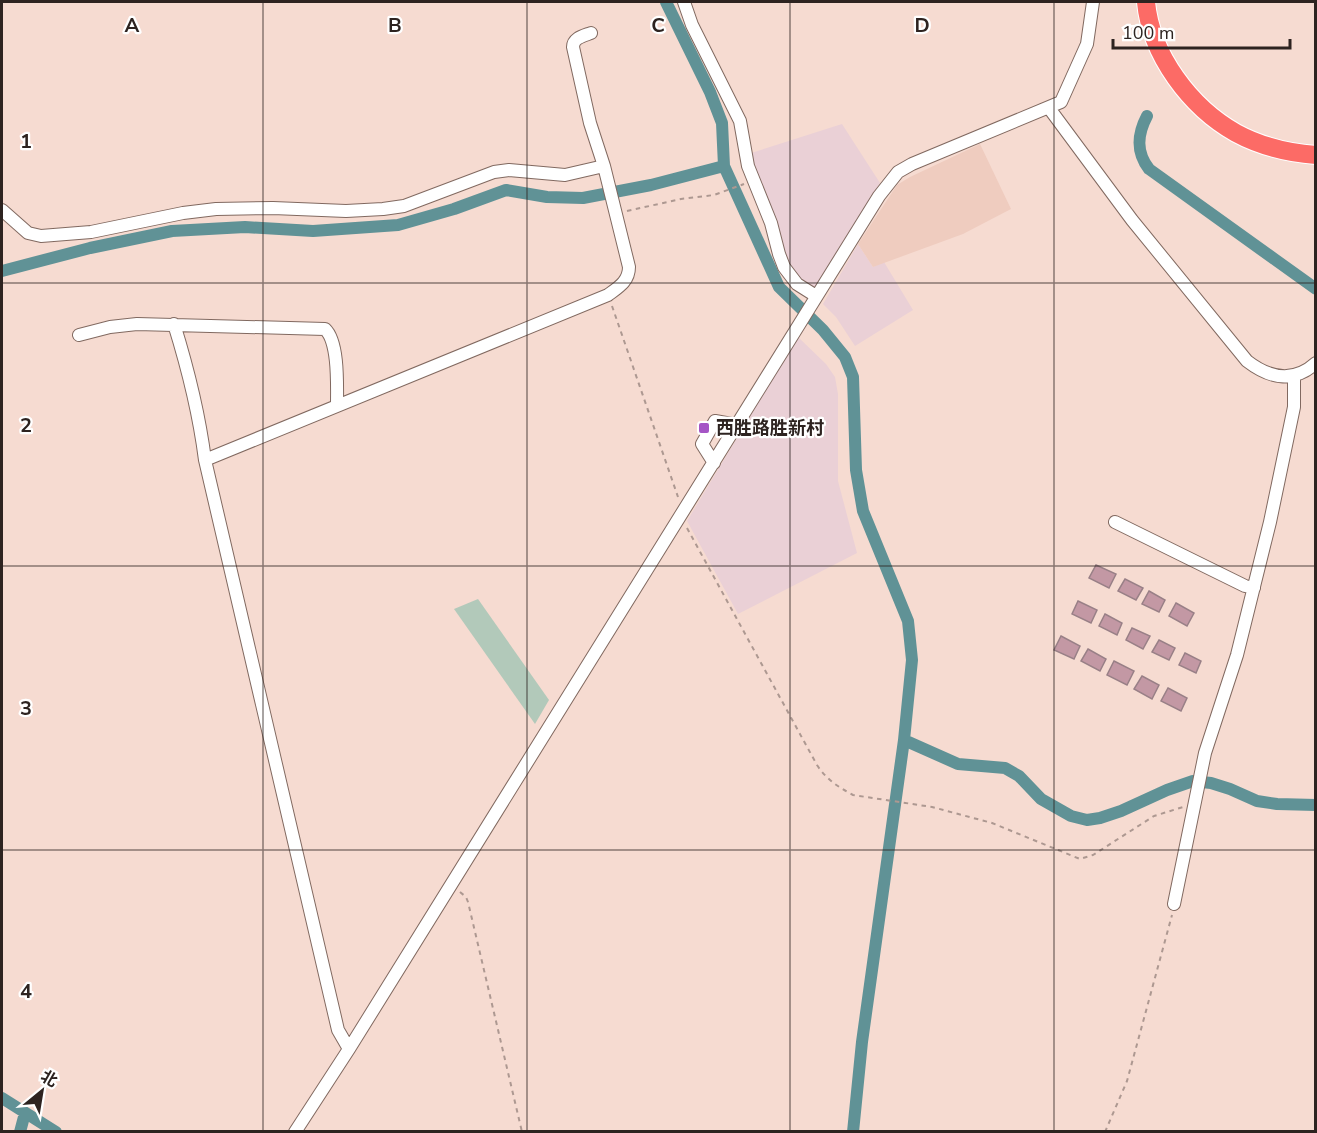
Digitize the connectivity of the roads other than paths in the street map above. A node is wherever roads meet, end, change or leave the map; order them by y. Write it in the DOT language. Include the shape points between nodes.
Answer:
graph roads {
  1 [pos="684,2"];
  2 [pos="1093,2"];
  3 [pos="1146,2"];
  4 [pos="1156,2"];
  5 [pos="591,33"];
  6 [pos="1166,52"];
  7 [pos="1198,98"];
  8 [pos="1049,108"];
  9 [pos="1316,147"];
  10 [pos="1316,155"];
  11 [pos="605,170"];
  12 [pos="2,210"];
  13 [pos="815,298"];
  14 [pos="174,324"];
  15 [pos="79,335"];
  16 [pos="1316,363"];
  17 [pos="1294,375"];
  18 [pos="338,405"];
  19 [pos="737,425"];
  20 [pos="204,460"];
  21 [pos="714,463"];
  22 [pos="1115,522"];
  23 [pos="1254,588"];
  24 [pos="1174,904"];
  25 [pos="349,1049"];
  26 [pos="296,1131"];
  1 -- 13 [label="street" via="740,121 744,153 784,267"];
  2 -- 8 [label="street" via="1087,44 1061,102"];
  3 -- 6 [label="highway" via="1153,36"];
  4 -- 6 [label="highway"];
  5 -- 11 [label="street" via="576,39 573,47"];
  6 -- 7 [label="highway"];
  7 -- 9 [label="highway" via="1265,136"];
  7 -- 10 [label="highway" via="1215,119 1237,133 1262,144"];
  8 -- 13 [label="street" via="898,172 879,195"];
  8 -- 17 [label="street" via="1132,220 1247,362 1269,374"];
  11 -- 12 [label="street" via="565,175 494,172 383,210 216,209 91,232 41,236 28,233"];
  11 -- 18 [label="street" via="629,275 625,282 608,295"];
  13 -- 19 [label="street"];
  14 -- 15 [label="street" via="110,327"];
  14 -- 18 [label="street" via="324,329 333,342"];
  14 -- 20 [label="street" via="192,384"];
  16 -- 17 [label="street"];
  17 -- 23 [label="street" via="1294,406"];
  18 -- 20 [label="street"];
  19 -- 21 [label="street"];
  19 -- 21 [label="street" via="715,421 702,444"];
  20 -- 25 [label="street" via="338,1030"];
  21 -- 25 [label="street"];
  22 -- 23 [label="street"];
  23 -- 24 [label="street" via="1203,765"];
  25 -- 26 [label="street"];
}
